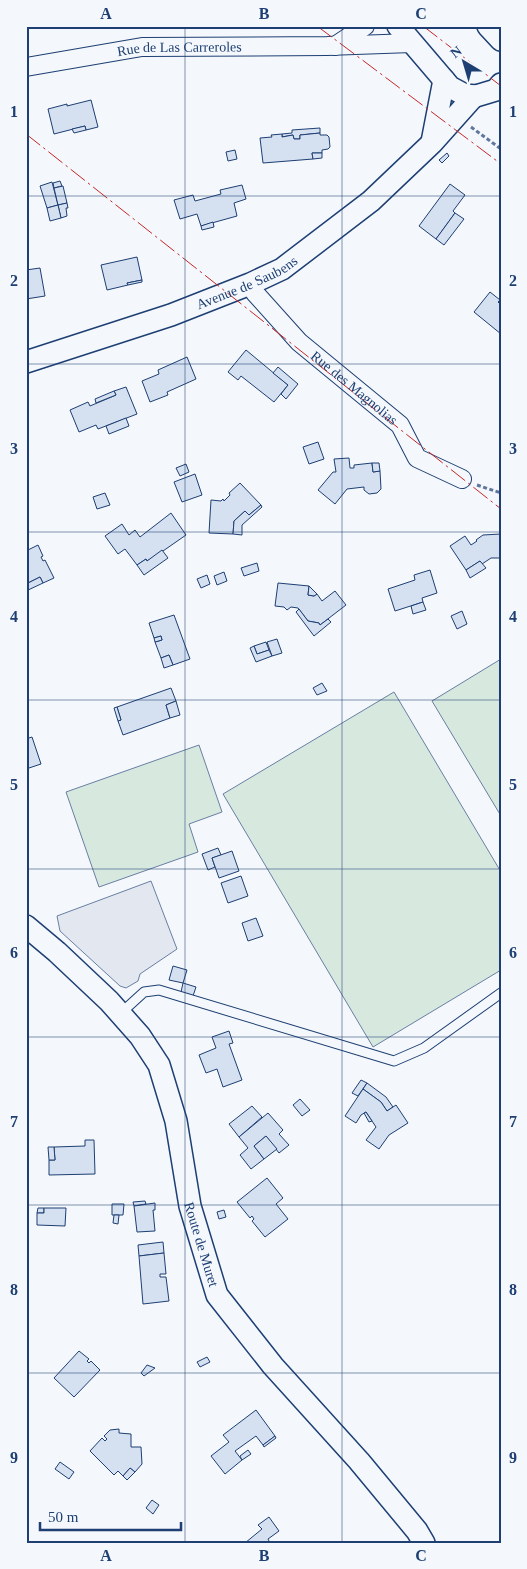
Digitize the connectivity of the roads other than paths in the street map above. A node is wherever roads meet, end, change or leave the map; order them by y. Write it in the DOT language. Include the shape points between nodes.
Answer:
graph roads {
  1 [pos="365,26"];
  2 [pos="398,26"];
  3 [pos="412,43"];
  4 [pos="335,46"];
  5 [pos="26,67"];
  6 [pos="444,80"];
  7 [pos="499,88"];
  8 [pos="474,96"];
  9 [pos="432,142"];
  10 [pos="250,284"];
  11 [pos="26,362"];
  12 [pos="462,480"];
  13 [pos="26,926"];
  14 [pos="501,993"];
  15 [pos="120,1014"];
  16 [pos="424,1543"];
  1 -- 4 [label="street"];
  2 -- 3 [label="street"];
  3 -- 4 [label="street, Rue de Las Carreroles"];
  3 -- 6 [label="street"];
  4 -- 5 [label="street, Rue de Las Carreroles" via="142,47"];
  6 -- 8 [label="street" via="450,88"];
  6 -- 9 [label="street"];
  7 -- 8 [label="street"];
  8 -- 9 [label="street, Avenue de Saubens"];
  9 -- 10 [label="street, Avenue de Saubens" via="371,202 282,269"];
  10 -- 11 [label="street, Avenue de Saubens" via="171,315"];
  10 -- 12 [label="street, Rue des Magnolias" via="299,342 400,425 417,458"];
  13 -- 15 [label="street, Route de Muret"];
  14 -- 15 [label="lane" via="424,1048 394,1061 159,990 144,992"];
  15 -- 16 [label="street, Route de Muret" via="140,1036 159,1065 176,1121 190,1206 217,1295 273,1366 418,1531"];
}
